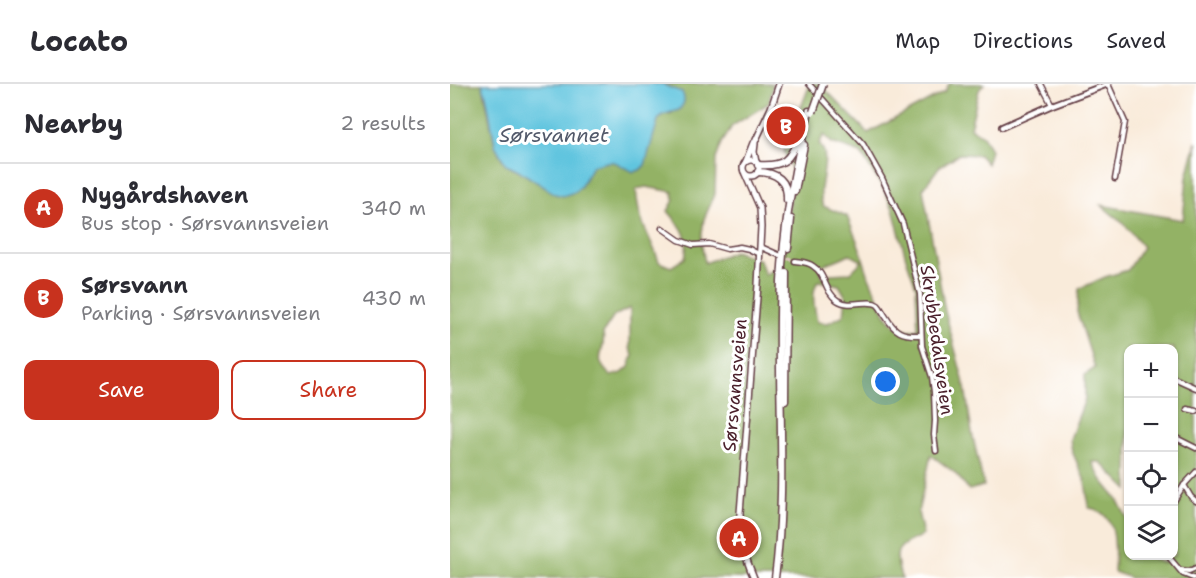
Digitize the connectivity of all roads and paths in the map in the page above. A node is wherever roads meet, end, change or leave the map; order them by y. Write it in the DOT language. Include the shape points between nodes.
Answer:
graph roads {
  1 [pos="779,84"];
  2 [pos="809,84"];
  3 [pos="820,84"];
  4 [pos="1041,84"];
  5 [pos="1108,84"];
  6 [pos="1099,86"];
  7 [pos="1052,105"];
  8 [pos="811,112"];
  9 [pos="1002,127"];
  10 [pos="755,142"];
  11 [pos="746,161"];
  12 [pos="757,168"];
  13 [pos="745,174"];
  14 [pos="1115,179"];
  15 [pos="754,192"];
  16 [pos="662,228"];
  17 [pos="784,235"];
  18 [pos="760,251"];
  19 [pos="779,255"];
  20 [pos="795,261"];
  21 [pos="921,335"];
  22 [pos="1178,380"];
  23 [pos="1196,388"];
  24 [pos="1187,409"];
  25 [pos="1196,411"];
  26 [pos="1178,439"];
  27 [pos="1196,448"];
  28 [pos="936,451"];
  29 [pos="1196,472"];
  30 [pos="1184,485"];
  31 [pos="1178,494"];
  32 [pos="1196,501"];
  33 [pos="1171,560"];
  34 [pos="1196,568"];
  35 [pos="1180,570"];
  36 [pos="754,578"];
  37 [pos="777,578"];
  38 [pos="1193,578"];
  1 -- 10 [label="main road, Sørsvannsveien"];
  2 -- 21 [label="street, Skrubbedalsveien" via="863,144 903,224 920,294"];
  3 -- 8 [label="highway, bridge"];
  4 -- 7 [label="street"];
  5 -- 6 [label="street"];
  5 -- 14 [label="street" via="1125,123"];
  6 -- 7 [label="street"];
  7 -- 9 [label="street"];
  8 -- 12 [label="highway" via="785,161"];
  8 -- 17 [label="highway" via="796,165"];
  8 -- 37 [label="highway" via="785,286 785,514"];
  10 -- 11 [label="main road, Sørsvannsveien"];
  10 -- 12 [label="main road, Sørsvannsveien"];
  11 -- 12 [label="main road" via="751,160"];
  11 -- 13 [label="main road" via="742,168"];
  12 -- 13 [label="main road" via="750,176"];
  12 -- 15 [label="main road, Sørsvannsveien"];
  12 -- 17 [label="highway" via="777,176 785,186"];
  13 -- 15 [label="main road, Sørsvannsveien"];
  15 -- 18 [label="main road, Sørsvannsveien" via="761,212"];
  16 -- 18 [label="street" via="693,245"];
  17 -- 37 [label="highway"];
  18 -- 19 [label="street"];
  18 -- 36 [label="main road, Sørsvannsveien" via="740,513 743,548"];
  20 -- 21 [label="street" via="814,266 839,301 848,305 876,304 896,330"];
  21 -- 28 [label="street, Skrubbedalsveien" via="934,392"];
  22 -- 23 [label="street"];
  24 -- 25 [label="street"];
  26 -- 27 [label="street"];
  29 -- 30 [label="street"];
  30 -- 31 [label="street"];
  30 -- 32 [label="street"];
  33 -- 35 [label="street"];
  34 -- 35 [label="street"];
  35 -- 38 [label="street"];
}
